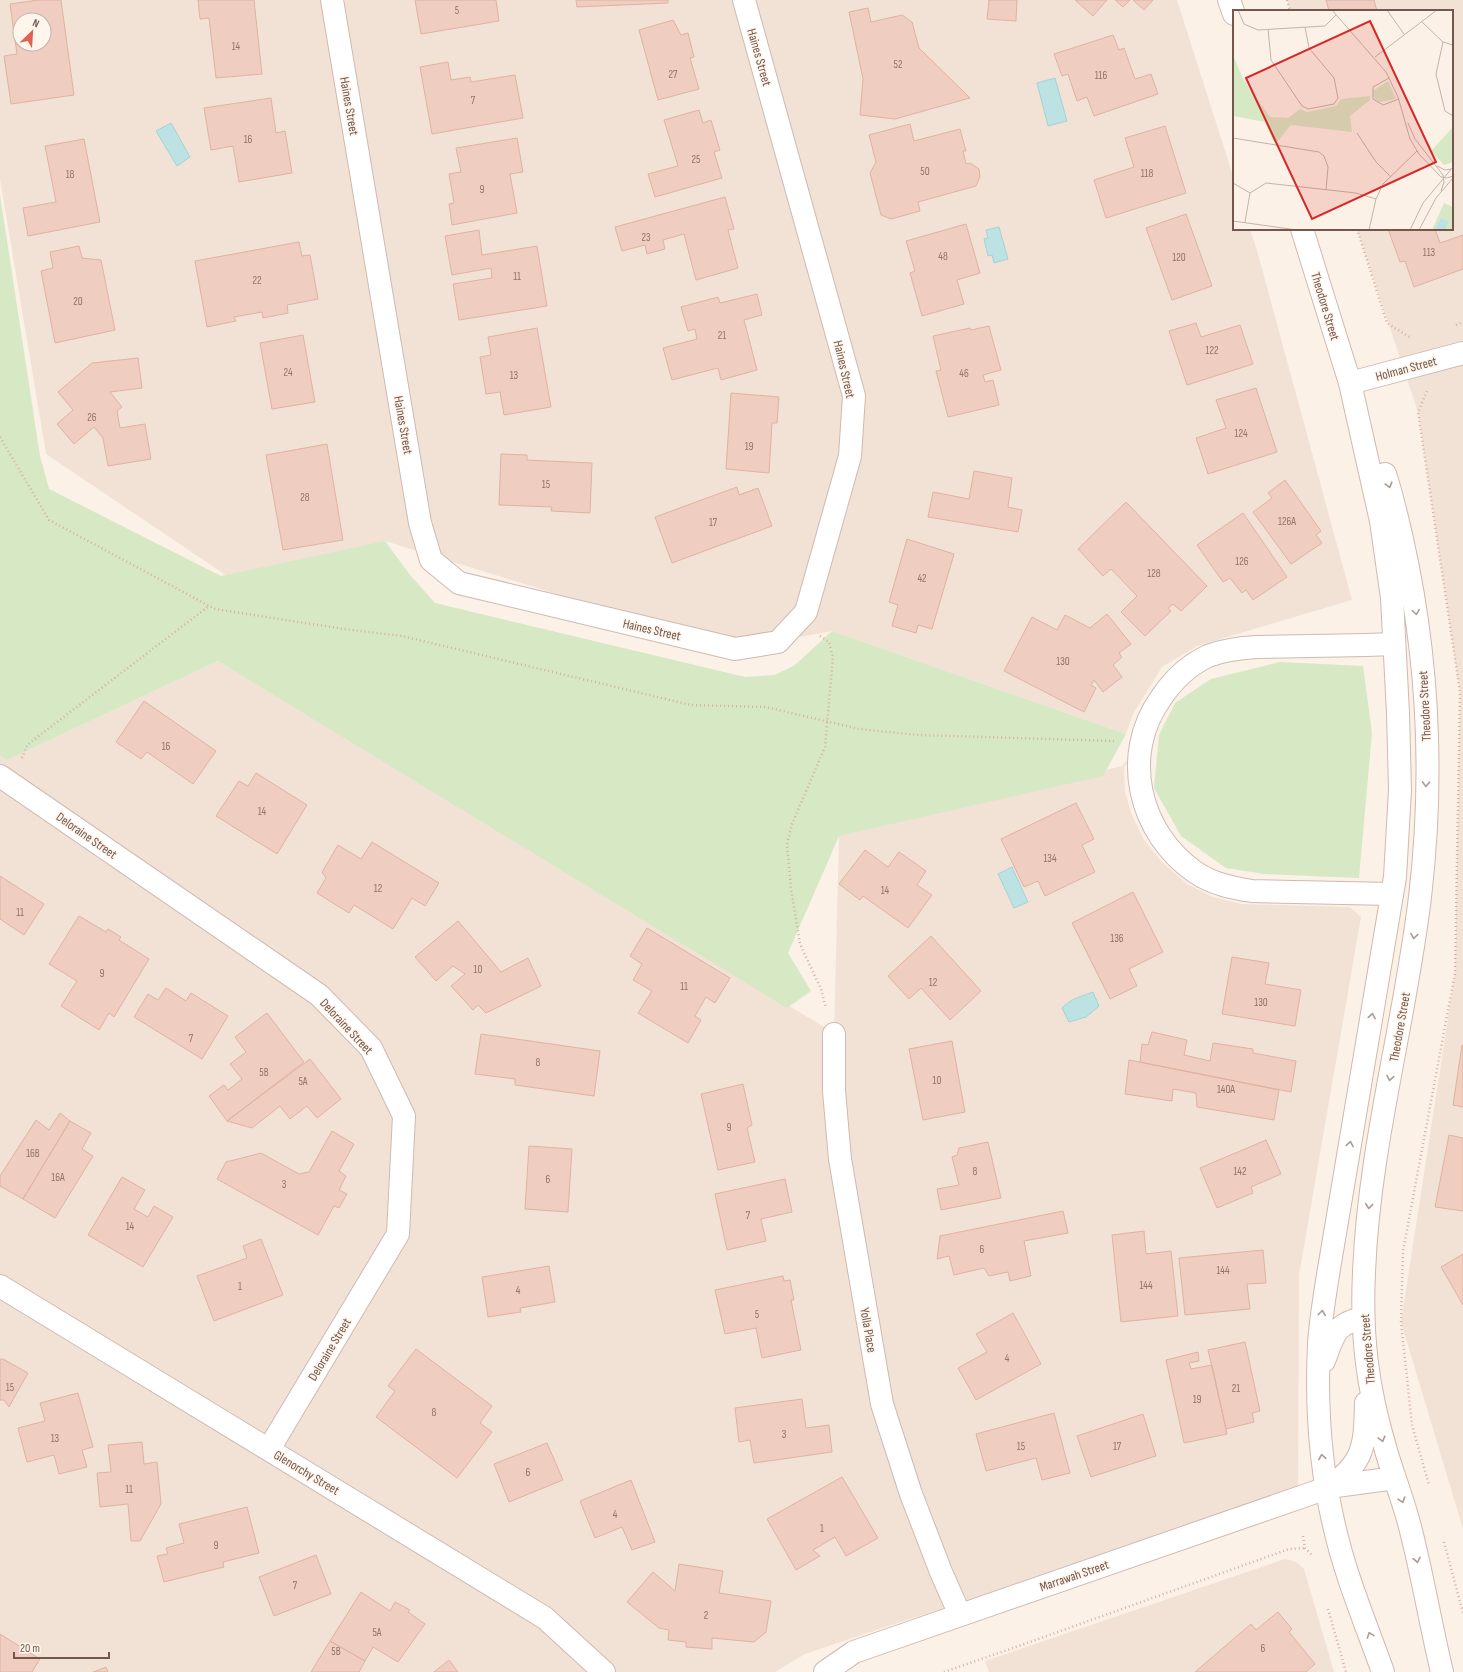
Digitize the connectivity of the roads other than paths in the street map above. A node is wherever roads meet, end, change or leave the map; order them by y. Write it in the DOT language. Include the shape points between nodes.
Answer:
graph roads {
  1 [pos="332,0"];
  2 [pos="744,0"];
  3 [pos="1229,0"];
  4 [pos="1233,11"];
  5 [pos="1302,230"];
  6 [pos="1463,353"];
  7 [pos="1350,383"];
  8 [pos="1419,641"];
  9 [pos="1394,644"];
  10 [pos="1400,758"];
  11 [pos="1427,758"];
  12 [pos="5,779"];
  13 [pos="1392,894"];
  14 [pos="1420,897"];
  15 [pos="834,1034"];
  16 [pos="1368,1042"];
  17 [pos="1396,1046"];
  18 [pos="1346,1169"];
  19 [pos="1374,1173"];
  20 [pos="0,1286"];
  21 [pos="1363,1318"];
  22 [pos="1366,1364"];
  23 [pos="1318,1374"];
  24 [pos="269,1449"];
  25 [pos="1395,1478"];
  26 [pos="1327,1488"];
  27 [pos="960,1615"];
  28 [pos="604,1672"];
  29 [pos="825,1672"];
  30 [pos="1383,1672"];
  31 [pos="1442,1672"];
  1 -- 2 [label="street, Haines Street" via="420,523 431,560 459,583 735,649 778,642 806,612 850,456 854,396"];
  3 -- 4 [label="street"];
  5 -- 7 [label="street, Theodore Street"];
  6 -- 7 [label="street, Holman Street"];
  7 -- 8 [label="street, Theodore Street, one-way" via="1388,483 1408,569"];
  7 -- 9 [label="street, Theodore Street" via="1381,521 1390,575"];
  8 -- 9 [label="street"];
  8 -- 11 [label="street, Theodore Street" via="1425,698"];
  9 -- 10 [label="street, Theodore Street"];
  9 -- 13 [label="street" via="1238,648 1210,656 1186,670 1164,692 1146,724 1139,750 1139,778 1145,808 1170,850 1196,873 1211,881 1252,891"];
  10 -- 11 [label="street"];
  10 -- 13 [label="street, Theodore Street" via="1398,838"];
  11 -- 14 [label="street, Theodore Street, one-way"];
  12 -- 24 [label="street, Deloraine Street" via="319,995 371,1048 404,1116 398,1234"];
  13 -- 14 [label="street"];
  16 -- 13 [label="street, Theodore Street, one-way"];
  14 -- 17 [label="street, Theodore Street, one-way"];
  15 -- 27 [label="street, Yolla Place" via="834,1091 840,1160 882,1404 911,1494 940,1572"];
  16 -- 17 [label="street"];
  18 -- 16 [label="street, Theodore Street, one-way"];
  17 -- 19 [label="street, Theodore Street, one-way"];
  18 -- 19 [label="street"];
  23 -- 18 [label="street, Theodore Street, one-way" via="1322,1312"];
  19 -- 21 [label="street, Theodore Street, one-way" via="1366,1230"];
  20 -- 24 [label="street, Glenorchy Street"];
  21 -- 22 [label="street, Theodore Street"];
  21 -- 23 [label="street" via="1340,1327"];
  22 -- 25 [label="street, Theodore Street, one-way" via="1385,1449"];
  22 -- 26 [label="street" via="1366,1431 1363,1447 1350,1470"];
  26 -- 23 [label="street, Theodore Street, one-way" via="1320,1444"];
  24 -- 28 [label="street, Glenorchy Street" via="545,1618"];
  25 -- 26 [label="street"];
  25 -- 31 [label="street, Theodore Street, one-way" via="1409,1522"];
  26 -- 27 [label="street, Marrawah Street"];
  30 -- 26 [label="street, Theodore Street, one-way" via="1343,1557"];
  27 -- 29 [label="street, Marrawah Street" via="854,1652"];
}
